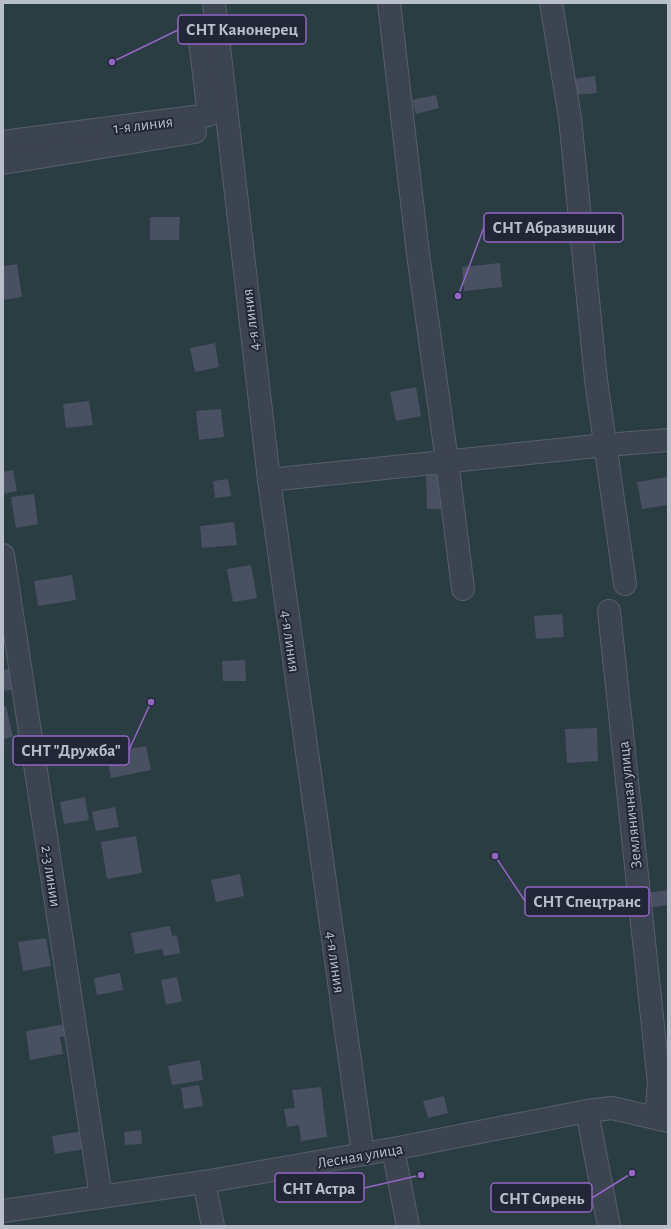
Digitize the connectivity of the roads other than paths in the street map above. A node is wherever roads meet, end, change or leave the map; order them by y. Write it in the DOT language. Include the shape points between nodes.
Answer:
graph roads {
  1 [pos="214,3"];
  2 [pos="389,3"];
  3 [pos="551,3"];
  4 [pos="200,41"];
  5 [pos="228,126"];
  6 [pos="3,142"];
  7 [pos="3,163"];
  8 [pos="668,440"];
  9 [pos="606,445"];
  10 [pos="447,461"];
  11 [pos="269,480"];
  12 [pos="3,554"];
  13 [pos="625,584"];
  14 [pos="463,589"];
  15 [pos="609,611"];
  16 [pos="587,1111"];
  17 [pos="662,1120"];
  18 [pos="393,1149"];
  19 [pos="363,1154"];
  20 [pos="204,1182"];
  21 [pos="101,1197"];
  22 [pos="17,1215"];
  23 [pos="212,1226"];
  24 [pos="408,1226"];
  25 [pos="609,1226"];
  1 -- 5 [label="street, 4-я линия"];
  2 -- 10 [label="street" via="418,254"];
  3 -- 9 [label="street" via="570,118 596,380"];
  4 -- 6 [label="street, 1-я линия" via="209,115"];
  5 -- 7 [label="street"];
  5 -- 11 [label="street, 4-я линия"];
  8 -- 9 [label="street"];
  9 -- 10 [label="street"];
  9 -- 13 [label="street"];
  10 -- 11 [label="street"];
  10 -- 14 [label="street"];
  11 -- 19 [label="street, 4-я линия"];
  12 -- 21 [label="street, 2-3 линии"];
  15 -- 17 [label="street, Земляничная улица"];
  16 -- 17 [label="street, Лесная улица" via="612,1108"];
  16 -- 18 [label="street, Лесная улица"];
  16 -- 25 [label="street"];
  18 -- 19 [label="street, Лесная улица"];
  18 -- 24 [label="street"];
  19 -- 20 [label="street, Лесная улица"];
  20 -- 21 [label="street, Лесная улица"];
  20 -- 23 [label="street"];
  21 -- 22 [label="street, Лесная улица"];
}
